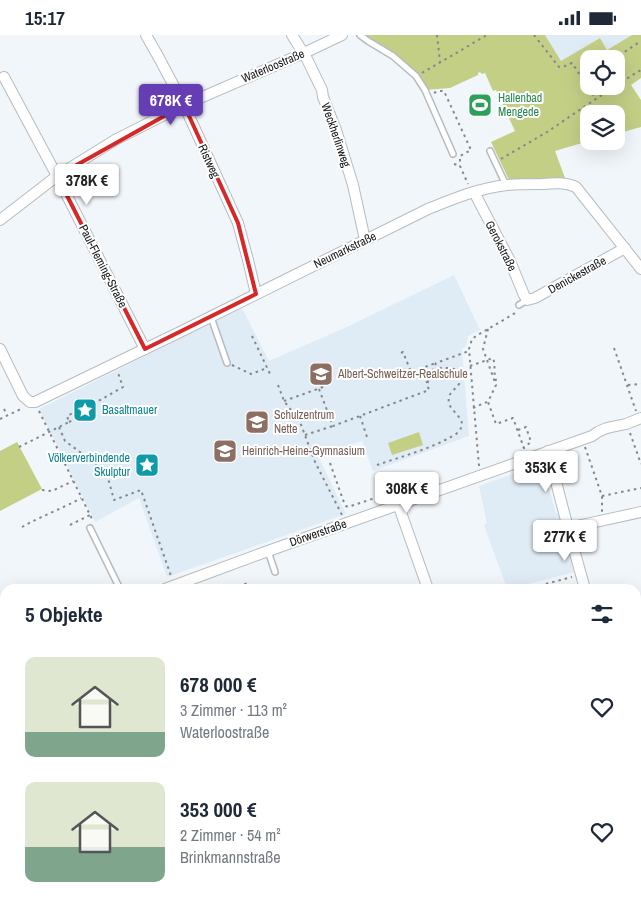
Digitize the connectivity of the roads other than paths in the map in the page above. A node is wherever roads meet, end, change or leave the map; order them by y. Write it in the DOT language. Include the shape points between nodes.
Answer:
graph roads {
  1 [pos="146,35"];
  2 [pos="292,35"];
  3 [pos="342,35"];
  4 [pos="360,35"];
  5 [pos="304,53"];
  6 [pos="4,77"];
  7 [pos="184,105"];
  8 [pos="490,151"];
  9 [pos="454,154"];
  10 [pos="57,175"];
  11 [pos="506,185"];
  12 [pos="474,192"];
  13 [pos="0,220"];
  14 [pos="365,240"];
  15 [pos="625,248"];
  16 [pos="641,269"];
  17 [pos="256,294"];
  18 [pos="523,302"];
  19 [pos="211,316"];
  20 [pos="0,349"];
  21 [pos="145,349"];
  22 [pos="228,363"];
  23 [pos="639,415"];
  24 [pos="548,451"];
  25 [pos="398,505"];
  26 [pos="641,512"];
  27 [pos="90,528"];
  28 [pos="568,528"];
  29 [pos="268,551"];
  30 [pos="275,572"];
  31 [pos="118,584"];
  32 [pos="179,584"];
  33 [pos="426,584"];
  34 [pos="584,584"];
  1 -- 7 [label="street, Ristweg"];
  2 -- 5 [label="street, Weckherlinweg"];
  3 -- 5 [label="street, Waterloostraße"];
  4 -- 9 [label="lane" via="416,76"];
  5 -- 7 [label="street, Waterloostraße"];
  5 -- 14 [label="street, Weckherlinweg" via="336,130"];
  6 -- 10 [label="street, Paul-Fleming-Straße"];
  7 -- 10 [label="street, Waterloostraße" via="115,140"];
  7 -- 17 [label="street, Ristweg" via="238,223"];
  8 -- 11 [label="lane"];
  10 -- 13 [label="street, Waterloostraße"];
  10 -- 21 [label="street, Paul-Fleming-Straße"];
  11 -- 12 [label="street, Neumarkstraße"];
  11 -- 15 [label="street, Neumarkstraße" via="557,183 576,187"];
  12 -- 14 [label="street, Neumarkstraße" via="428,209"];
  12 -- 18 [label="street, Gerokstraße" via="510,261 524,295"];
  14 -- 17 [label="street, Neumarkstraße"];
  15 -- 16 [label="street, Neumarkstraße"];
  15 -- 18 [label="street, Denickestraße"];
  17 -- 19 [label="street, Neumarkstraße"];
  19 -- 21 [label="street, Neumarkstraße"];
  19 -- 22 [label="lane"];
  20 -- 21 [label="street, Neumarkstraße" via="29,404"];
  23 -- 24 [label="street, Dörwerstraße" via="624,425 606,428"];
  24 -- 25 [label="street, Dörwerstraße"];
  24 -- 28 [label="street"];
  25 -- 29 [label="street, Dörwerstraße"];
  25 -- 33 [label="street"];
  26 -- 28 [label="street"];
  27 -- 31 [label="lane"];
  28 -- 34 [label="street"];
  29 -- 30 [label="lane"];
  29 -- 32 [label="street, Dörwerstraße"];
}
